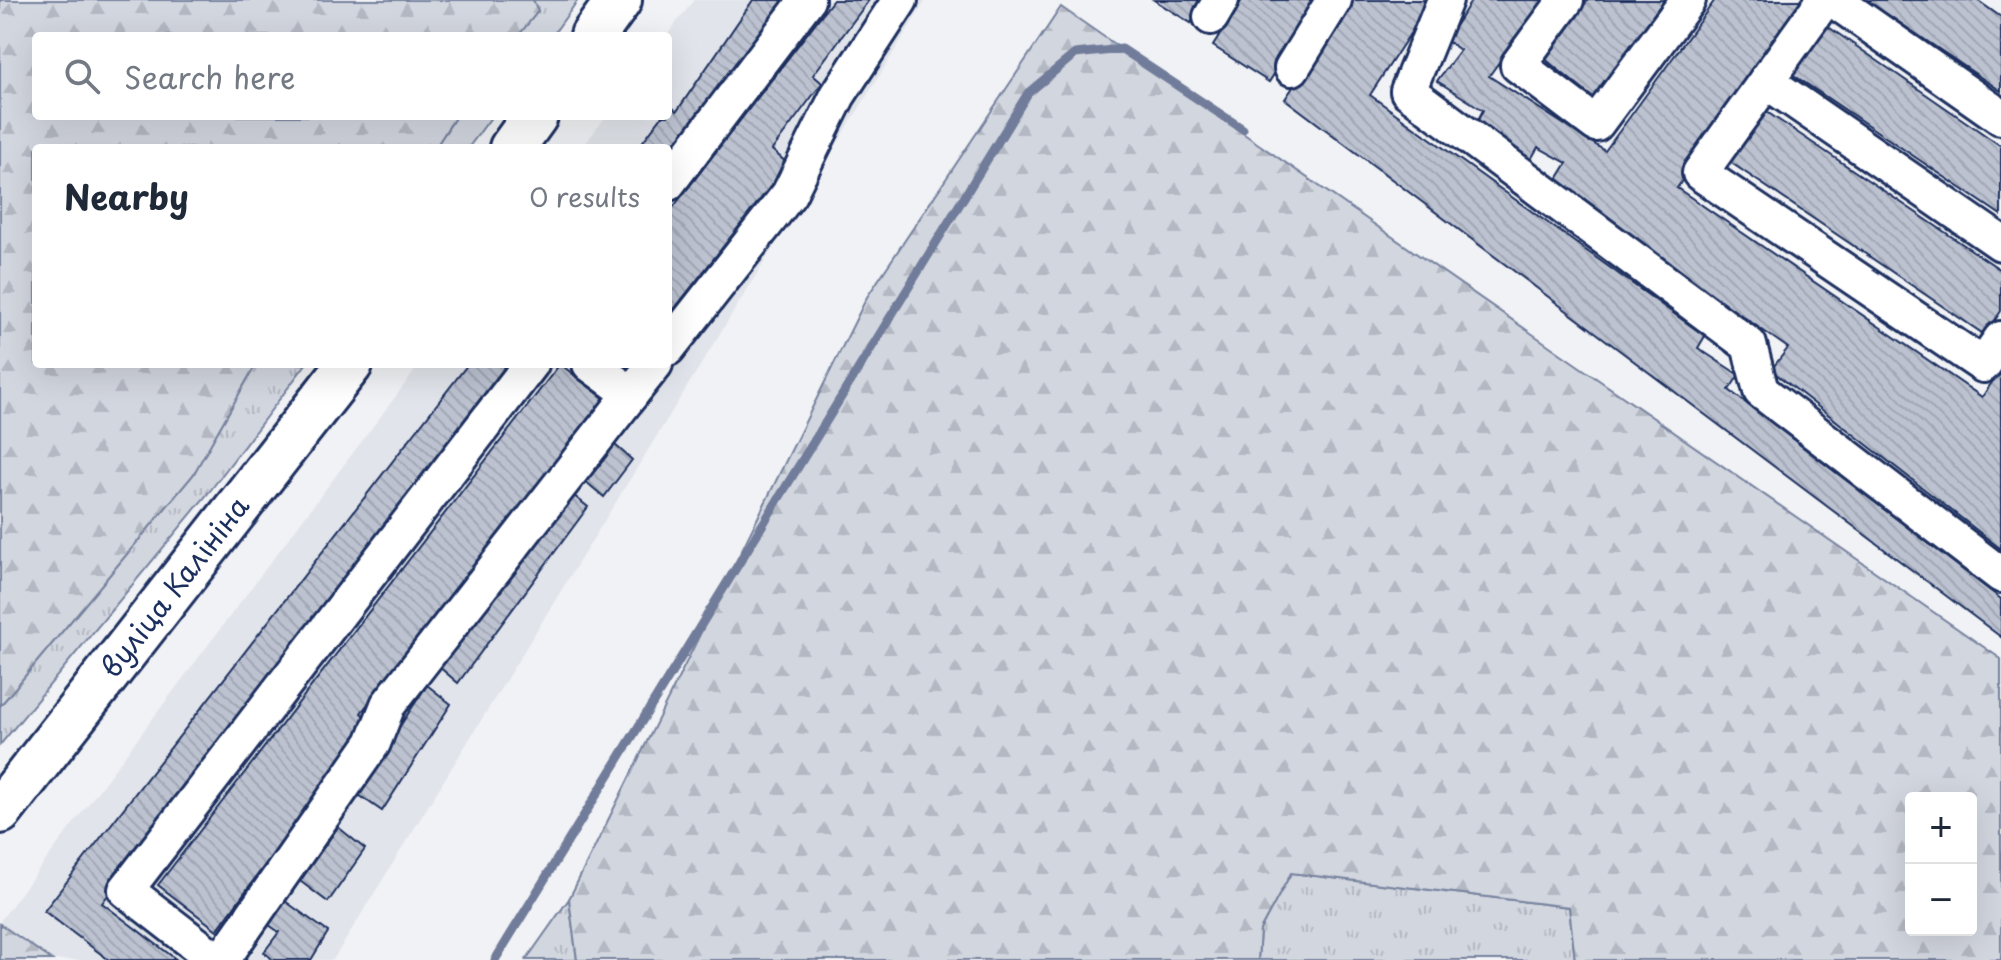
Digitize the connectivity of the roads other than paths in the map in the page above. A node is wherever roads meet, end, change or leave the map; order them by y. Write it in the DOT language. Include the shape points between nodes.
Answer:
graph roads {
  1 [pos="619,0"];
  2 [pos="807,0"];
  3 [pos="900,0"];
  4 [pos="1334,0"];
  5 [pos="1445,0"];
  6 [pos="1566,0"];
  7 [pos="1688,0"];
  8 [pos="1824,0"];
  9 [pos="1834,0"];
  10 [pos="596,32"];
  11 [pos="1292,68"];
  12 [pos="1766,81"];
  13 [pos="2001,117"];
  14 [pos="532,120"];
  15 [pos="515,144"];
  16 [pos="672,178"];
  17 [pos="2001,243"];
  18 [pos="2001,339"];
  19 [pos="672,343"];
  20 [pos="347,368"];
  21 [pos="528,368"];
  22 [pos="595,368"];
  23 [pos="652,368"];
  24 [pos="631,394"];
  25 [pos="2001,575"];
  26 [pos="0,811"];
  27 [pos="216,960"];
  28 [pos="222,960"];
  1 -- 10 [label="main road"];
  2 -- 16 [label="lane"];
  3 -- 19 [label="lane" via="838,95 789,194"];
  4 -- 11 [label="lane"];
  5 -- 25 [label="lane" via="1408,91 1749,345 1761,391"];
  6 -- 7 [label="lane" via="1518,65 1596,124"];
  8 -- 12 [label="lane"];
  9 -- 13 [label="lane"];
  12 -- 17 [label="lane"];
  12 -- 18 [label="lane" via="1700,173 1983,365"];
  14 -- 15 [label="main road"];
  20 -- 26 [label="main road, вуліца Калініна"];
  21 -- 27 [label="lane" via="126,890"];
  22 -- 24 [label="lane"];
  23 -- 24 [label="lane"];
  24 -- 28 [label="lane" via="388,705 373,743"];
}
